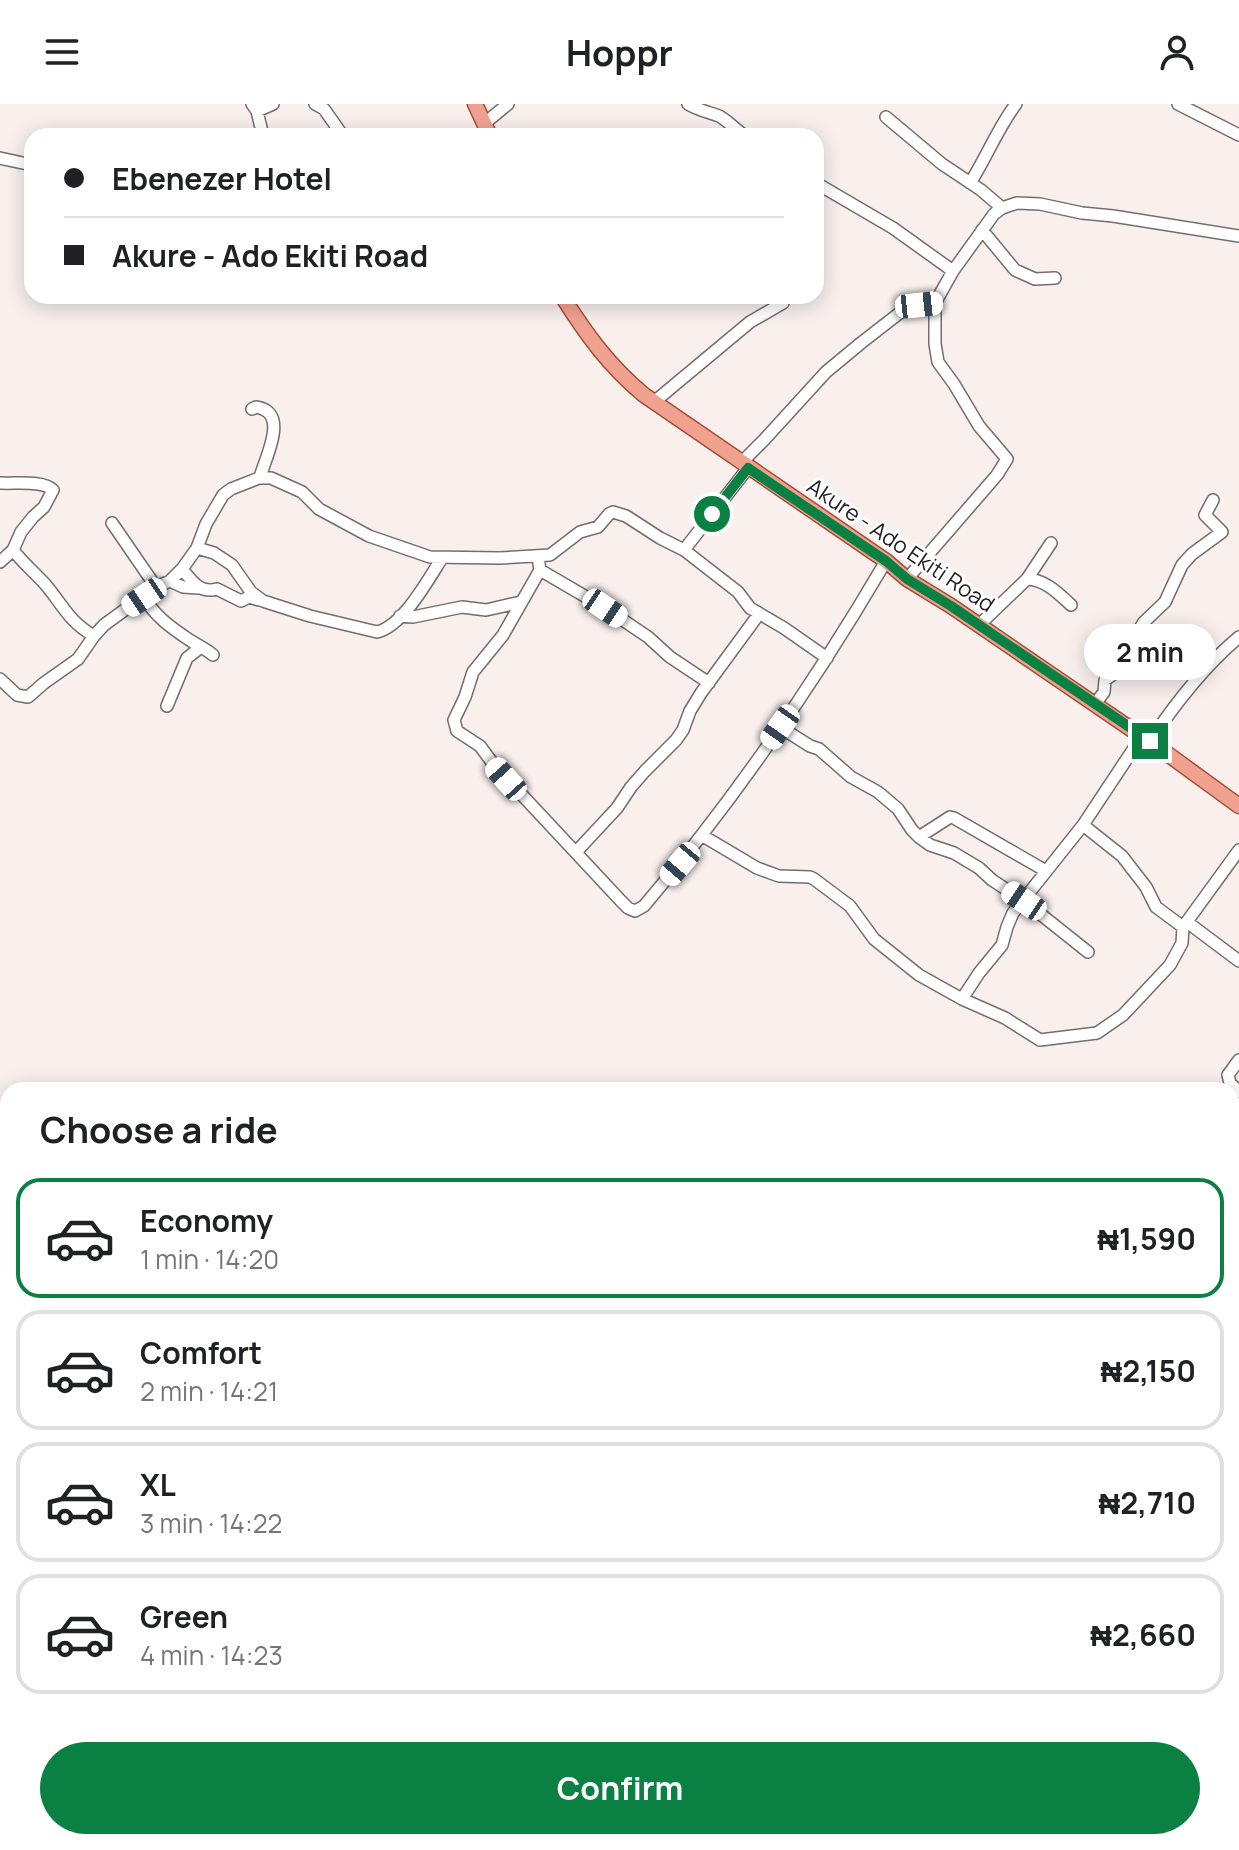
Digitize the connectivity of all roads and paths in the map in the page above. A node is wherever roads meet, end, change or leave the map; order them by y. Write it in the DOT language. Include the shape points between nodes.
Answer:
graph roads {
  1 [pos="273,104"];
  2 [pos="315,104"];
  3 [pos="475,104"];
  4 [pos="508,104"];
  5 [pos="688,104"];
  6 [pos="1016,104"];
  7 [pos="1178,104"];
  8 [pos="254,108"];
  9 [pos="886,117"];
  10 [pos="260,128"];
  11 [pos="337,128"];
  12 [pos="487,128"];
  13 [pos="489,128"];
  14 [pos="728,128"];
  15 [pos="1239,135"];
  16 [pos="0,158"];
  17 [pos="24,163"];
  18 [pos="970,183"];
  19 [pos="824,188"];
  20 [pos="1002,208"];
  21 [pos="982,230"];
  22 [pos="1239,236"];
  23 [pos="953,271"];
  24 [pos="1055,278"];
  25 [pos="935,303"];
  26 [pos="567,304"];
  27 [pos="781,304"];
  28 [pos="654,402"];
  29 [pos="252,409"];
  30 [pos="744,465"];
  31 [pos="262,477"];
  32 [pos="0,483"];
  33 [pos="1213,500"];
  34 [pos="112,523"];
  35 [pos="1051,543"];
  36 [pos="197,548"];
  37 [pos="13,550"];
  38 [pos="684,550"];
  39 [pos="538,557"];
  40 [pos="442,558"];
  41 [pos="886,561"];
  42 [pos="0,562"];
  43 [pos="182,569"];
  44 [pos="540,570"];
  45 [pos="907,579"];
  46 [pos="1027,579"];
  47 [pos="170,581"];
  48 [pos="156,587"];
  49 [pos="198,588"];
  50 [pos="144,597"];
  51 [pos="263,601"];
  52 [pos="521,602"];
  53 [pos="1071,605"];
  54 [pos="759,614"];
  55 [pos="400,616"];
  56 [pos="979,625"];
  57 [pos="94,636"];
  58 [pos="1239,637"];
  59 [pos="201,647"];
  60 [pos="213,655"];
  61 [pos="827,658"];
  62 [pos="0,679"];
  63 [pos="709,683"];
  64 [pos="1095,704"];
  65 [pos="167,706"];
  66 [pos="780,727"];
  67 [pos="1146,739"];
  68 [pos="1239,806"];
  69 [pos="1083,825"];
  70 [pos="703,836"];
  71 [pos="919,837"];
  72 [pos="1239,850"];
  73 [pos="576,852"];
  74 [pos="1046,871"];
  75 [pos="1024,901"];
  76 [pos="1185,924"];
  77 [pos="1088,952"];
  78 [pos="1239,961"];
  79 [pos="962,999"];
  80 [pos="1239,1060"];
  81 [pos="1231,1082"];
  1 -- 8 [label="street"];
  2 -- 11 [label="street"];
  3 -- 12 [label="main road"];
  4 -- 13 [label="street"];
  5 -- 14 [label="street" via="723,117"];
  6 -- 18 [label="street"];
  7 -- 15 [label="street"];
  8 -- 10 [label="street"];
  9 -- 18 [label="street"];
  16 -- 17 [label="street"];
  18 -- 20 [label="street"];
  19 -- 23 [label="street"];
  20 -- 21 [label="street"];
  20 -- 22 [label="street" via="1040,204"];
  21 -- 23 [label="street"];
  21 -- 24 [label="street" via="1015,270 1035,279"];
  23 -- 25 [label="street"];
  25 -- 30 [label="street" via="906,308 826,372"];
  25 -- 45 [label="street" via="938,362 1007,459"];
  26 -- 28 [label="main road, Akure - Ado Ekiti Road" via="592,342"];
  27 -- 28 [label="street" via="750,322"];
  28 -- 30 [label="main road, Akure - Ado Ekiti Road"];
  29 -- 31 [label="street" via="261,407 273,420"];
  30 -- 38 [label="street"];
  30 -- 41 [label="main road, Akure - Ado Ekiti Road"];
  31 -- 36 [label="street" via="226,491"];
  31 -- 40 [label="street" via="302,492 319,509 369,536"];
  32 -- 37 [label="street" via="43,483 53,490"];
  33 -- 64 [label="street" via="1205,515 1222,532 1182,565 1165,602 1144,622"];
  34 -- 48 [label="street"];
  35 -- 46 [label="street"];
  36 -- 43 [label="street"];
  36 -- 51 [label="street" via="232,565"];
  37 -- 42 [label="street"];
  37 -- 57 [label="street" via="69,617"];
  38 -- 39 [label="street" via="613,512 598,527"];
  38 -- 54 [label="street"];
  39 -- 40 [label="street"];
  39 -- 44 [label="street"];
  40 -- 55 [label="street"];
  41 -- 45 [label="main road, Akure - Ado Ekiti Road"];
  41 -- 61 [label="street"];
  43 -- 47 [label="street"];
  43 -- 49 [label="street"];
  44 -- 52 [label="street"];
  44 -- 63 [label="street" via="605,608"];
  45 -- 56 [label="main road, Akure - Ado Ekiti Road"];
  46 -- 53 [label="street" via="1048,584"];
  46 -- 56 [label="street"];
  47 -- 48 [label="street"];
  47 -- 49 [label="street"];
  48 -- 50 [label="street"];
  49 -- 51 [label="street" via="217,589 241,601"];
  50 -- 57 [label="street"];
  50 -- 59 [label="street" via="157,615"];
  51 -- 55 [label="street" via="377,632"];
  52 -- 55 [label="street"];
  52 -- 73 [label="street" via="473,672 454,724"];
  54 -- 61 [label="street"];
  54 -- 63 [label="street"];
  56 -- 64 [label="main road, Akure - Ado Ekiti Road"];
  57 -- 62 [label="street" via="78,659 28,697 17,695"];
  58 -- 67 [label="street"];
  59 -- 60 [label="street"];
  59 -- 65 [label="street" via="187,658"];
  61 -- 66 [label="street"];
  63 -- 73 [label="street" via="676,740"];
  64 -- 67 [label="main road, Akure - Ado Ekiti Road"];
  66 -- 70 [label="street"];
  66 -- 71 [label="street" via="878,792"];
  67 -- 68 [label="main road, Akure - Ado Ekiti Road"];
  67 -- 69 [label="street"];
  69 -- 74 [label="street"];
  69 -- 76 [label="street" via="1122,856 1156,907"];
  70 -- 73 [label="street" via="635,911"];
  70 -- 79 [label="street" via="757,868 814,879 850,906 881,946"];
  71 -- 74 [label="street" via="954,818"];
  71 -- 75 [label="street" via="979,868"];
  72 -- 76 [label="street"];
  74 -- 75 [label="street"];
  75 -- 77 [label="street"];
  75 -- 79 [label="street" via="1009,920 1002,945"];
  76 -- 78 [label="street"];
  76 -- 79 [label="street" via="1170,965 1123,1015 1097,1033 1040,1040"];
  80 -- 81 [label="street" via="1229,1071"];
}
